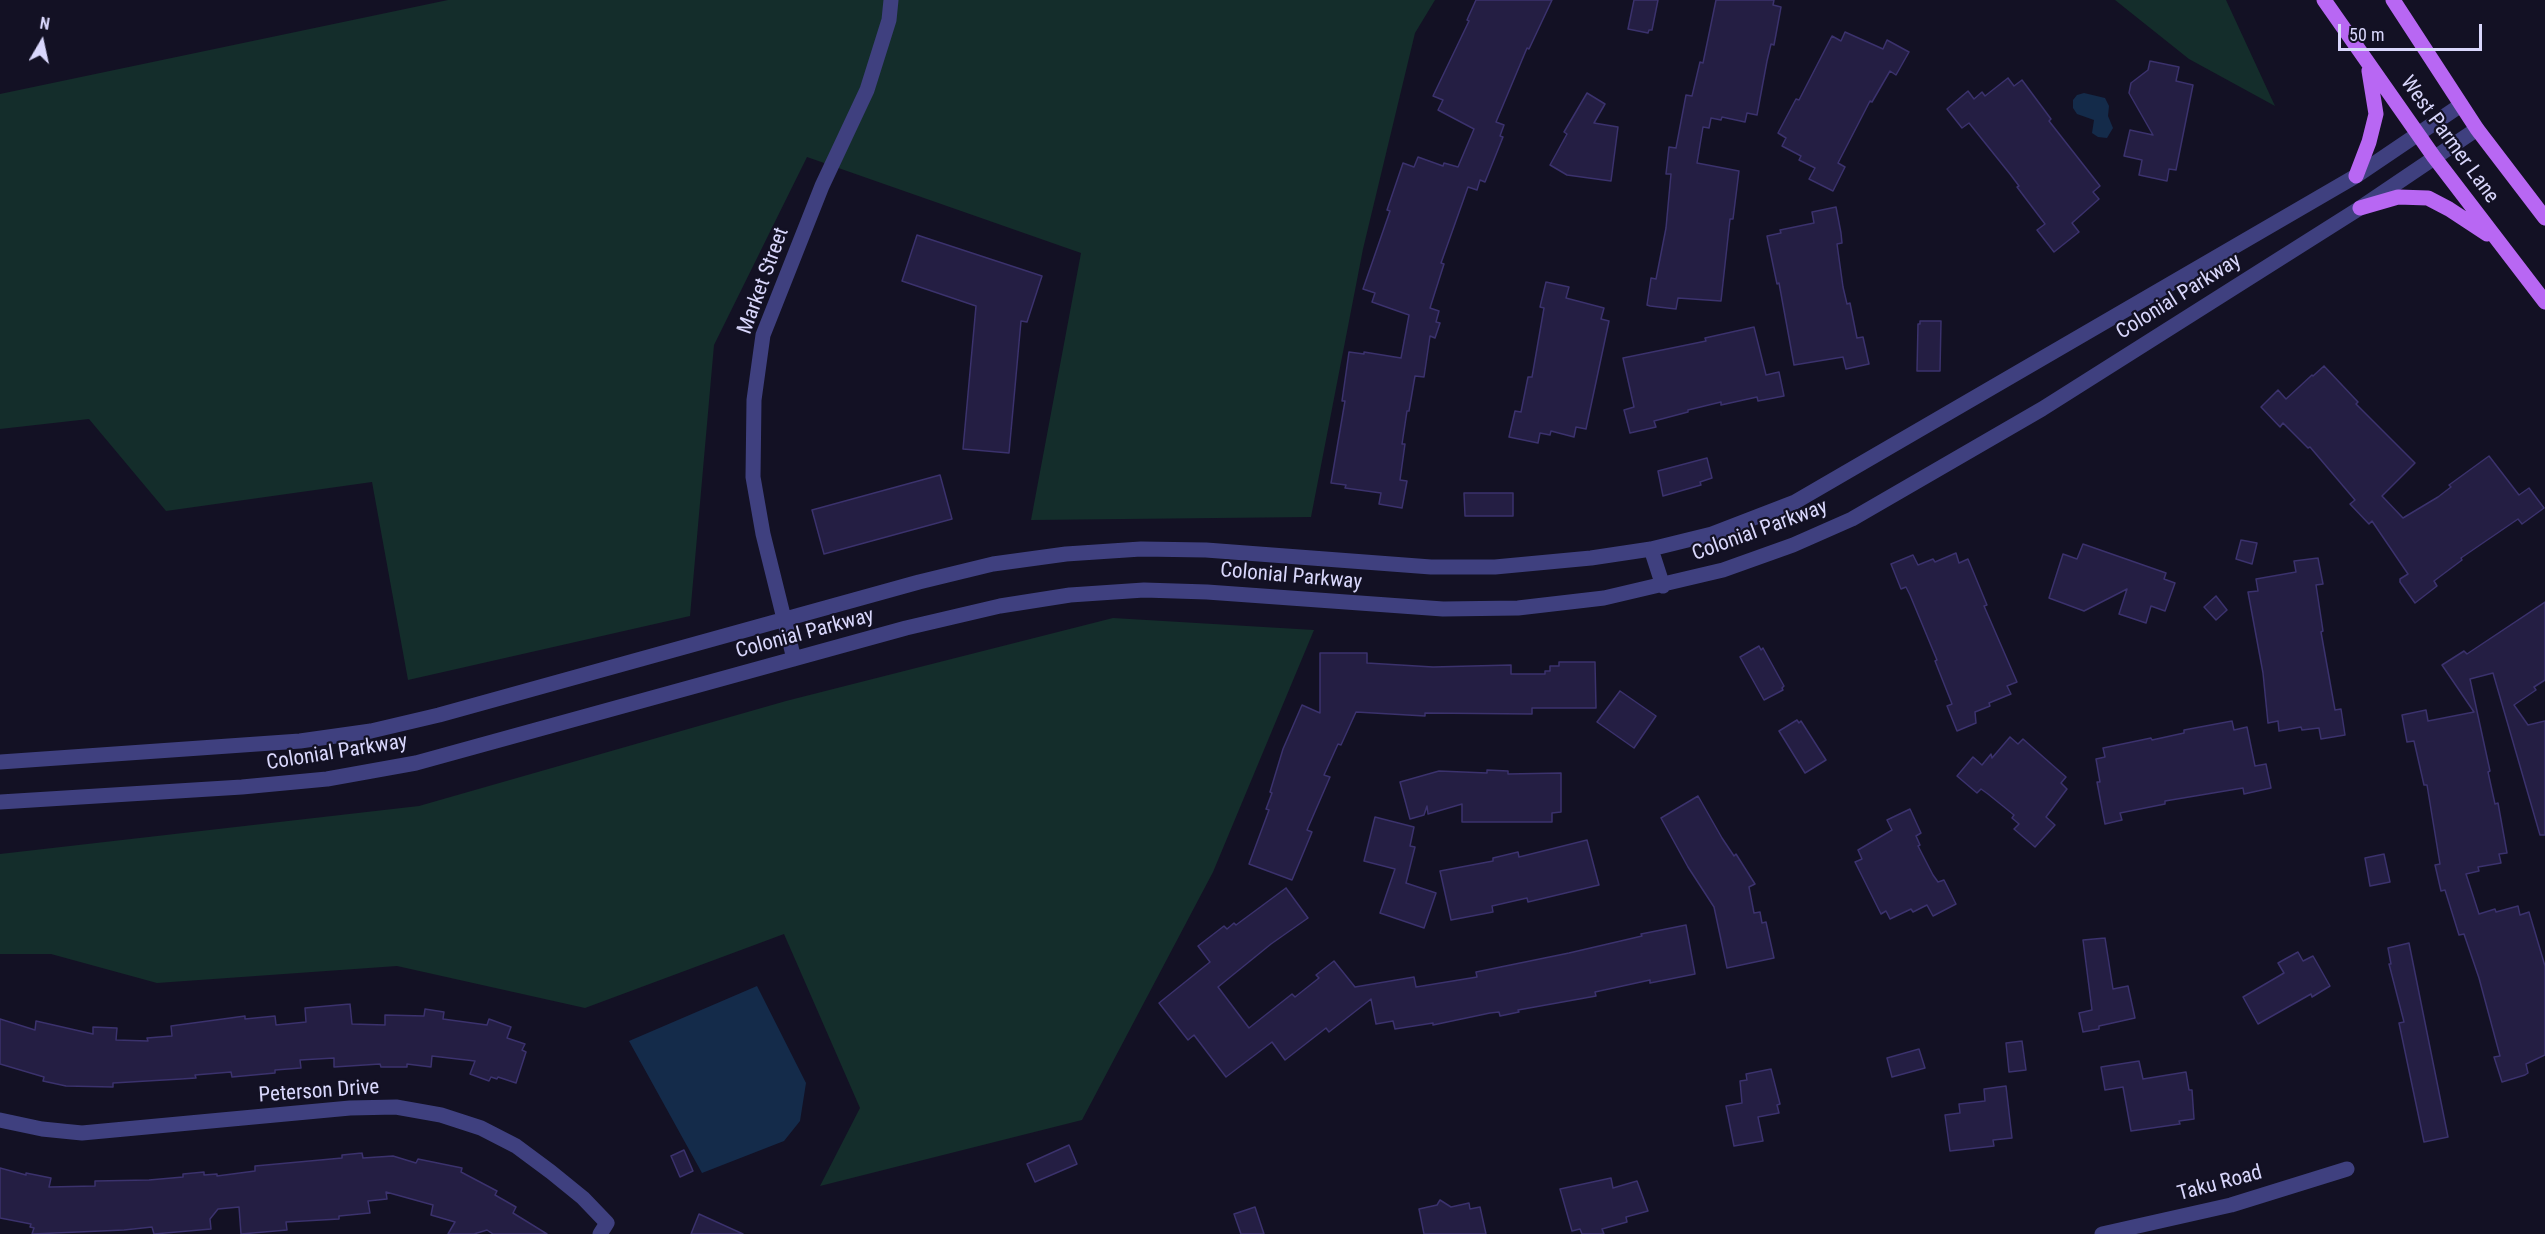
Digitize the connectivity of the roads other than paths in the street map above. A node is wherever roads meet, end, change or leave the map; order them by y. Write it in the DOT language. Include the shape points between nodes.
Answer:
graph roads {
  1 [pos="891,0"];
  2 [pos="2324,0"];
  3 [pos="2393,0"];
  4 [pos="2368,65"];
  5 [pos="2461,105"];
  6 [pos="2477,129"];
  7 [pos="2418,135"];
  8 [pos="2434,157"];
  9 [pos="2356,176"];
  10 [pos="2360,208"];
  11 [pos="2545,218"];
  12 [pos="2499,243"];
  13 [pos="2545,302"];
  14 [pos="1652,549"];
  15 [pos="1663,586"];
  16 [pos="783,619"];
  17 [pos="794,659"];
  18 [pos="0,762"];
  19 [pos="0,802"];
  20 [pos="0,1120"];
  21 [pos="2347,1169"];
  22 [pos="604,1228"];
  23 [pos="2102,1234"];
  1 -- 16 [label="street, Market Street" via="889,20 867,90 822,186 763,335 753,400 753,477"];
  2 -- 4 [label="main road, West Parmer Lane"];
  3 -- 5 [label="main road, West Parmer Lane"];
  4 -- 7 [label="main road, West Parmer Lane"];
  4 -- 9 [label="main road" via="2376,114"];
  5 -- 6 [label="main road, West Parmer Lane"];
  5 -- 7 [label="street, Colonial Parkway"];
  6 -- 8 [label="street, Colonial Parkway"];
  6 -- 11 [label="main road, West Parmer Lane"];
  7 -- 8 [label="main road, West Parmer Lane"];
  7 -- 9 [label="street, Colonial Parkway"];
  8 -- 10 [label="street, Colonial Parkway"];
  8 -- 12 [label="main road, West Parmer Lane"];
  9 -- 14 [label="street, Colonial Parkway" via="1795,502 1712,534"];
  10 -- 12 [label="main road" via="2398,197 2428,198"];
  10 -- 15 [label="street, Colonial Parkway" via="2042,409 1852,519 1723,570"];
  12 -- 13 [label="main road, West Parmer Lane"];
  14 -- 15 [label="street"];
  14 -- 16 [label="street, Colonial Parkway" via="1494,567 1431,567 1206,550 1066,554 993,564"];
  15 -- 17 [label="street, Colonial Parkway" via="1604,598 1518,608 1454,609 1207,592 1144,590 1070,595 989,608"];
  16 -- 17 [label="street, Market Street"];
  16 -- 18 [label="street, Colonial Parkway" via="371,731 300,741"];
  17 -- 19 [label="street, Colonial Parkway" via="416,763 327,779 242,787"];
  20 -- 22 [label="street, Peterson Drive" via="82,1133 350,1108 396,1107 441,1115 481,1128 516,1146 584,1198"];
  21 -- 23 [label="street, Taku Road" via="2231,1205"];
}
